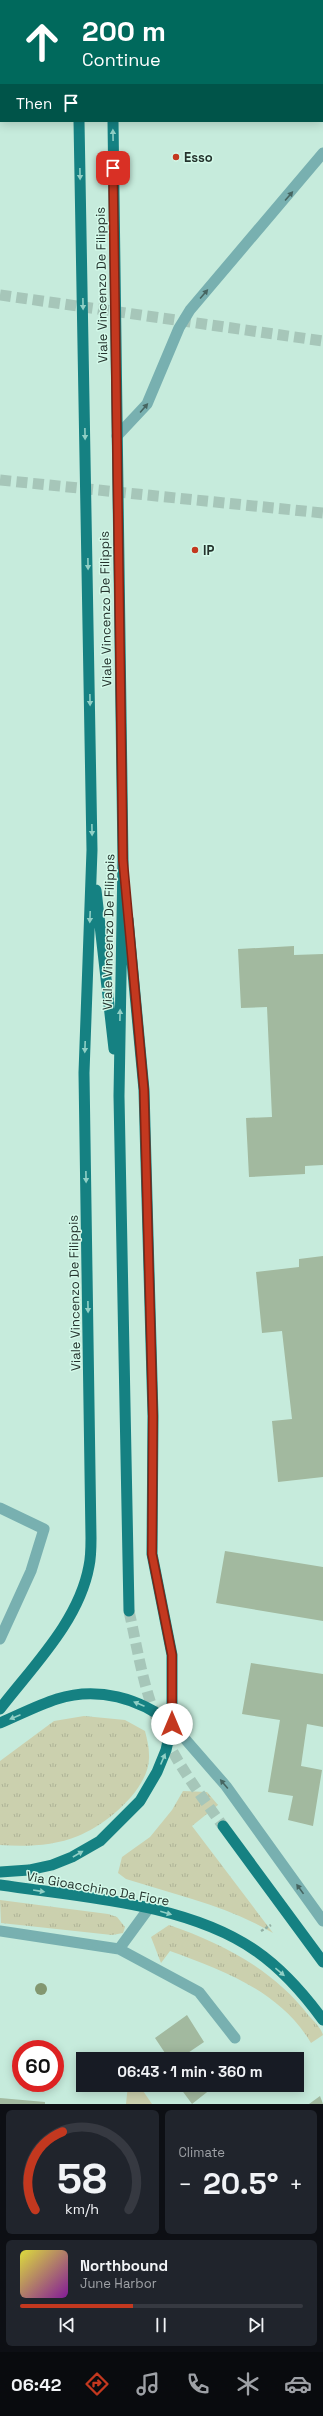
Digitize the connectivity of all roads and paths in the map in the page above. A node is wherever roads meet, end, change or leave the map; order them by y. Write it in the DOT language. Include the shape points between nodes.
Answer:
graph roads {
  1 [pos="79,122"];
  2 [pos="113,122"];
  3 [pos="323,153"];
  4 [pos="117,436"];
  5 [pos="92,850"];
  6 [pos="123,860"];
  7 [pos="119,1096"];
  8 [pos="0,1508"];
  9 [pos="129,1611"];
  10 [pos="0,1639"];
  11 [pos="0,1709"];
  12 [pos="0,1723"];
  13 [pos="172,1724"];
  14 [pos="223,1826"];
  15 [pos="0,1872"];
  16 [pos="0,1885"];
  17 [pos="149,1908"];
  18 [pos="323,1921"];
  19 [pos="0,1931"];
  20 [pos="119,1949"];
  21 [pos="323,1962"];
  22 [pos="323,2020"];
  23 [pos="235,2038"];
  1 -- 5 [label="main road, Viale Vincenzo De Filippis, one-way"];
  4 -- 2 [label="main road, Viale Vincenzo De Filippis, one-way"];
  4 -- 3 [label="street, one-way" via="148,404 179,328 190,310"];
  4 -- 6 [label="main road, Viale Vincenzo De Filippis"];
  5 -- 7 [label="main road, Viale Vincenzo De Filippis"];
  5 -- 11 [label="main road, Viale Vincenzo De Filippis, one-way" via="84,1073 92,1538 89,1567 77,1602 55,1639"];
  7 -- 6 [label="main road, Viale Vincenzo De Filippis, one-way"];
  6 -- 13 [label="main road, Via Gioacchino Da Fiore" via="144,1090 153,1416 152,1554 172,1655"];
  7 -- 9 [label="main road, Viale Vincenzo De Filippis"];
  8 -- 10 [label="street" via="44,1529 31,1571"];
  13 -- 12 [label="main road, one-way" via="143,1706 121,1697 102,1694 80,1694 57,1699"];
  15 -- 13 [label="main road, Via Gioacchino Da Fiore, one-way" via="52,1865 100,1841 140,1801 157,1772 166,1750"];
  18 -- 13 [label="street, one-way" via="226,1786"];
  14 -- 21 [label="main road"];
  16 -- 17 [label="main road, Via Gioacchino Da Fiore, one-way"];
  17 -- 20 [label="street"];
  17 -- 22 [label="main road, Via Gioacchino Da Fiore, one-way" via="196,1922 227,1935 255,1951 289,1980"];
  19 -- 20 [label="street"];
  20 -- 23 [label="street" via="198,1992"];
}
